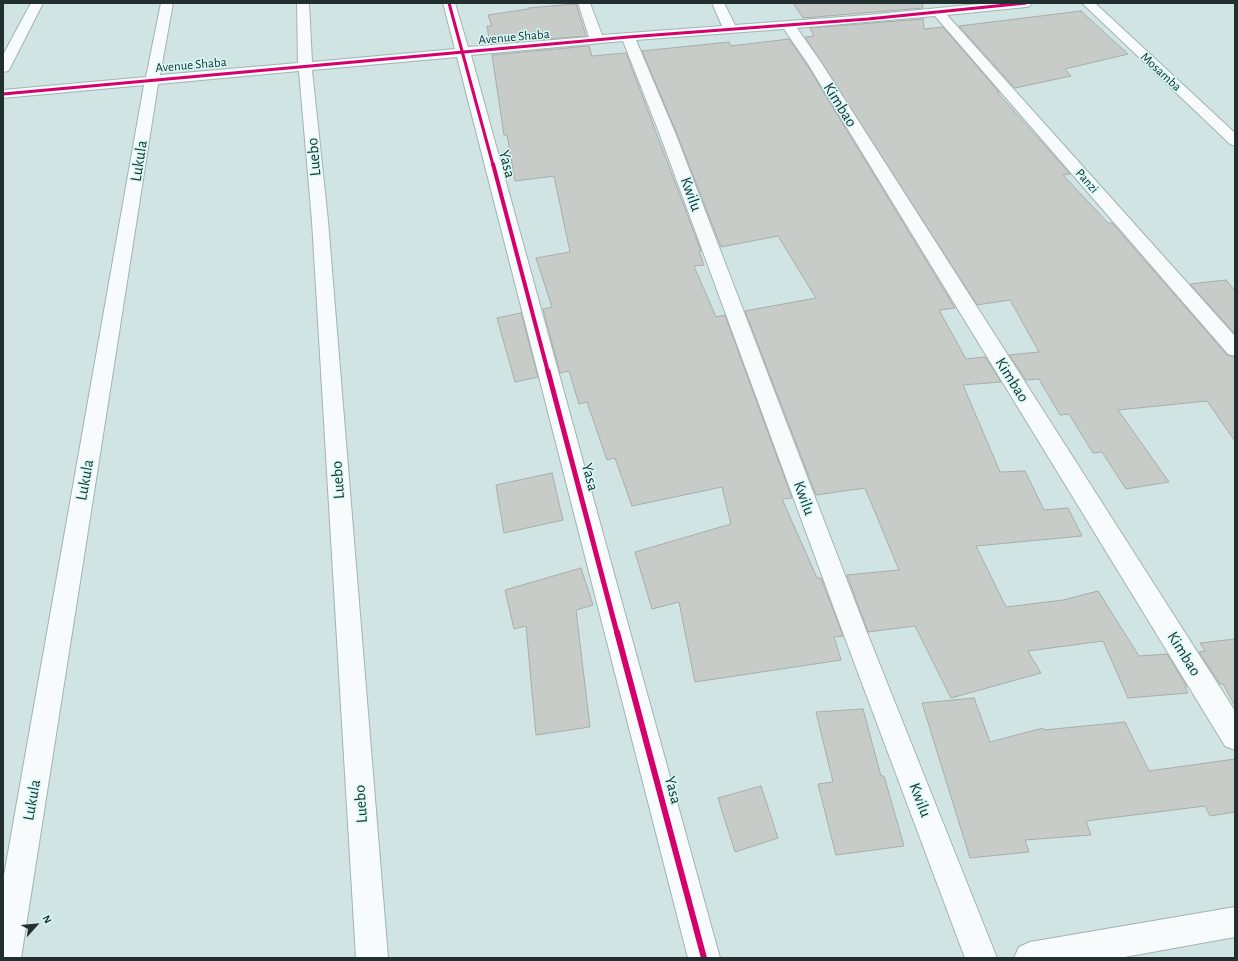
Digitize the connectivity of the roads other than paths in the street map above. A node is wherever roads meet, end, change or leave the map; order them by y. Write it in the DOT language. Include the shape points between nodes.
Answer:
graph roads {
  1 [pos="37,3"];
  2 [pos="166,3"];
  3 [pos="303,3"];
  4 [pos="448,3"];
  5 [pos="584,3"];
  6 [pos="718,3"];
  7 [pos="1026,3"];
  8 [pos="1088,3"];
  9 [pos="998,4"];
  10 [pos="938,12"];
  11 [pos="787,24"];
  12 [pos="730,29"];
  13 [pos="628,37"];
  14 [pos="596,41"];
  15 [pos="463,52"];
  16 [pos="305,66"];
  17 [pos="3,68"];
  18 [pos="152,80"];
  19 [pos="3,94"];
  20 [pos="1235,141"];
  21 [pos="1235,349"];
  22 [pos="1235,736"];
  23 [pos="1235,922"];
  24 [pos="5,958"];
  25 [pos="372,958"];
  26 [pos="704,958"];
  27 [pos="981,958"];
  28 [pos="1030,958"];
  1 -- 17 [label="street"];
  2 -- 18 [label="street, Lukula"];
  3 -- 16 [label="street, Luebo"];
  4 -- 15 [label="street, Yasa"];
  5 -- 14 [label="street"];
  6 -- 12 [label="street"];
  7 -- 9 [label="street, Avenue Shaba"];
  8 -- 20 [label="street, Mosamba"];
  9 -- 10 [label="street, Avenue Shaba"];
  10 -- 11 [label="street, Avenue Shaba" via="864,13"];
  10 -- 21 [label="street, Panzi"];
  11 -- 12 [label="street, Avenue Shaba"];
  11 -- 22 [label="street, Kimbao" via="815,64"];
  12 -- 13 [label="street, Avenue Shaba"];
  13 -- 14 [label="street, Avenue Shaba"];
  13 -- 27 [label="street, Kwilu" via="668,135 854,630"];
  14 -- 15 [label="street, Avenue Shaba"];
  15 -- 16 [label="street, Avenue Shaba"];
  15 -- 26 [label="street, Yasa"];
  16 -- 18 [label="street, Avenue Shaba"];
  16 -- 25 [label="street, Luebo" via="320,221"];
  18 -- 19 [label="street, Avenue Shaba"];
  18 -- 24 [label="street, Lukula"];
  23 -- 28 [label="street"];
}
